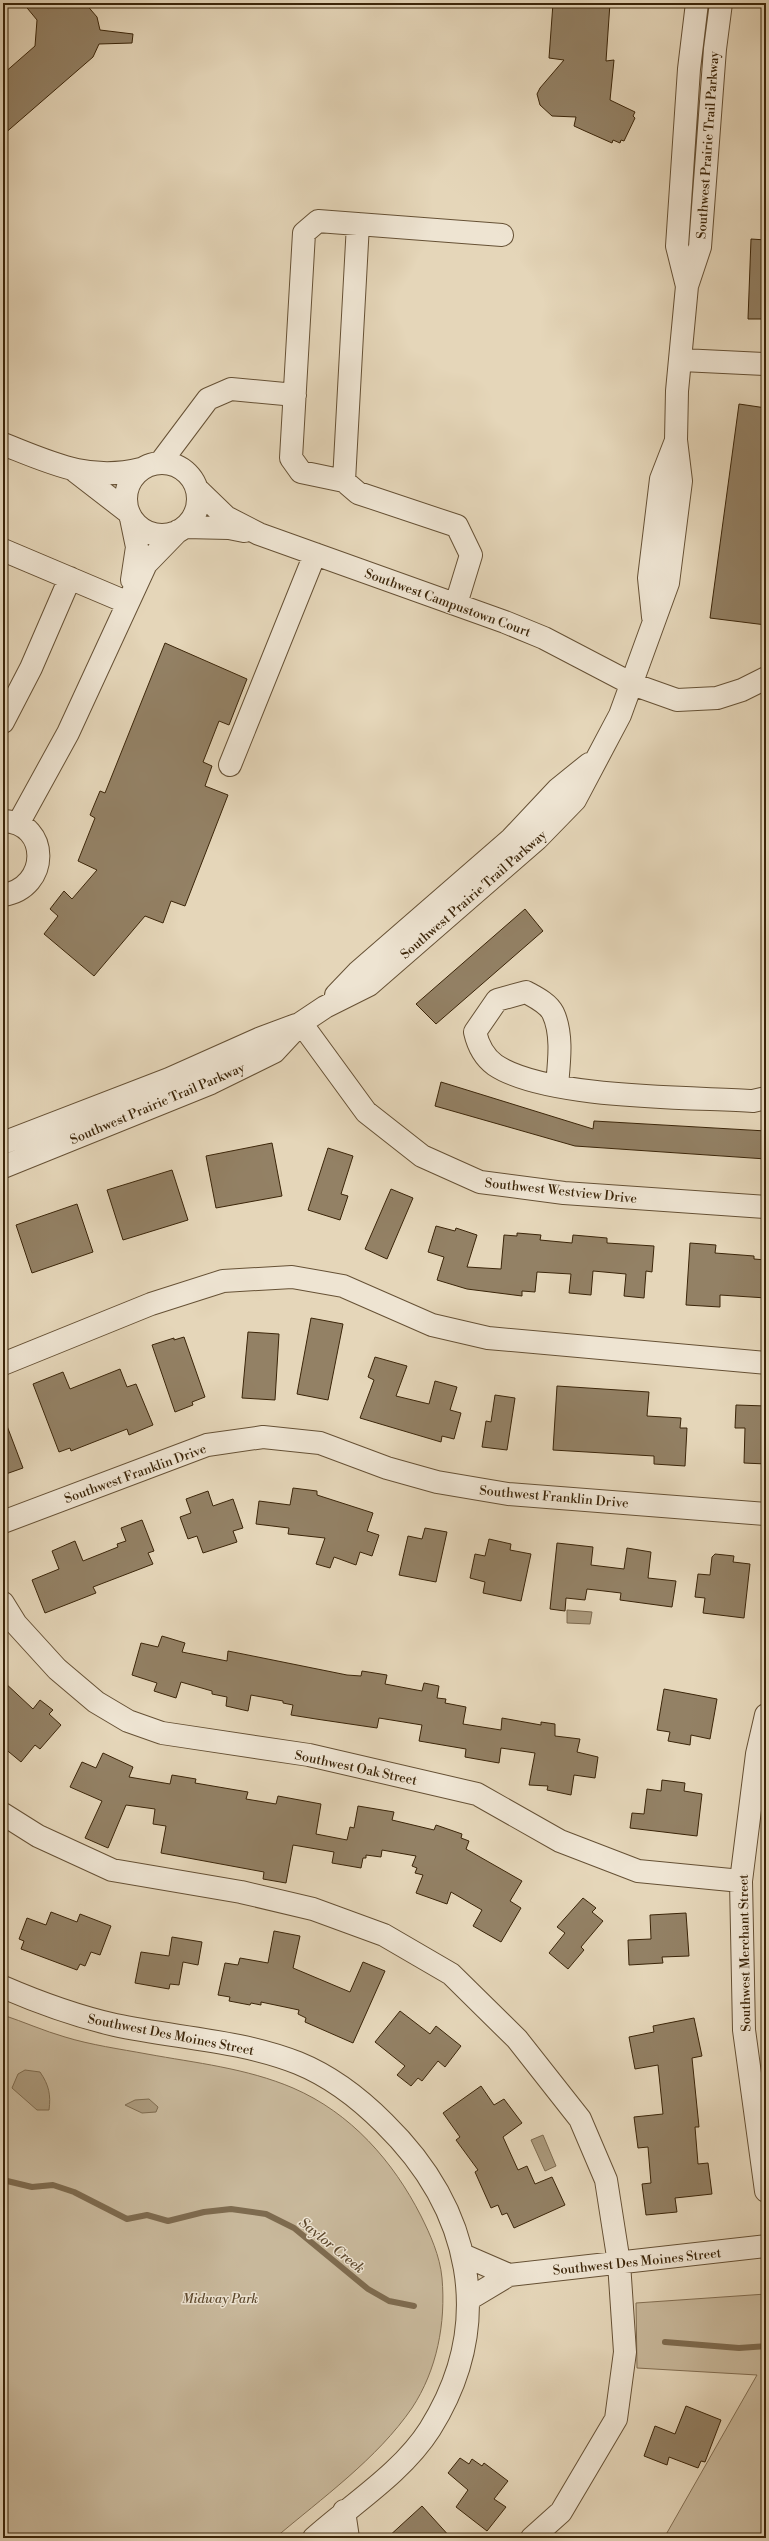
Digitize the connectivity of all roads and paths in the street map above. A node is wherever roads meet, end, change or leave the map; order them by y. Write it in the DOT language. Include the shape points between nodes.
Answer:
graph roads {
  1 [pos="697,3"];
  2 [pos="721,3"];
  3 [pos="358,224"];
  4 [pos="502,235"];
  5 [pos="687,286"];
  6 [pos="682,360"];
  7 [pos="766,364"];
  8 [pos="294,395"];
  9 [pos="191,421"];
  10 [pos="3,444"];
  11 [pos="151,466"];
  12 [pos="76,471"];
  13 [pos="192,481"];
  14 [pos="344,481"];
  15 [pos="130,515"];
  16 [pos="181,529"];
  17 [pos="259,534"];
  18 [pos="4,552"];
  19 [pos="315,554"];
  20 [pos="70,578"];
  21 [pos="126,602"];
  22 [pos="456,604"];
  23 [pos="766,678"];
  24 [pos="632,684"];
  25 [pos="3,722"];
  26 [pos="230,765"];
  27 [pos="10,822"];
  28 [pos="3,895"];
  29 [pos="301,1024"];
  30 [pos="557,1085"];
  31 [pos="766,1098"];
  32 [pos="3,1143"];
  33 [pos="3,1167"];
  34 [pos="766,1207"];
  35 [pos="766,1363"];
  36 [pos="3,1364"];
  37 [pos="766,1514"];
  38 [pos="3,1522"];
  39 [pos="3,1602"];
  40 [pos="766,1715"];
  41 [pos="3,1814"];
  42 [pos="741,1881"];
  43 [pos="3,1987"];
  44 [pos="761,2117"];
  45 [pos="766,2191"];
  46 [pos="766,2246"];
  47 [pos="463,2255"];
  48 [pos="619,2263"];
  49 [pos="509,2275"];
  50 [pos="469,2299"];
  51 [pos="344,2511"];
  52 [pos="314,2538"];
  53 [pos="348,2538"];
  54 [pos="532,2538"];
  1 -- 5 [label="street, Southwest Prairie Trail Parkway" via="689,69 677,246"];
  2 -- 5 [label="street, Southwest Prairie Trail Parkway" via="715,49 700,246"];
  3 -- 4 [label="street"];
  3 -- 8 [label="street" via="318,221 304,234"];
  3 -- 14 [label="street"];
  5 -- 6 [label="street, Southwest Prairie Trail Parkway"];
  6 -- 7 [label="street"];
  6 -- 24 [label="street, Southwest Prairie Trail Parkway" via="676,440 681,481 668,583"];
  8 -- 9 [label="street" via="231,389 208,399"];
  8 -- 14 [label="street" via="291,458 302,472"];
  9 -- 11 [label="street"];
  9 -- 13 [label="street"];
  10 -- 12 [label="street, Southwest Campustown Court"];
  11 -- 12 [label="street, Southwest Campustown Court" via="124,473"];
  11 -- 13 [label="street, Southwest Campustown Court" via="170,463"];
  11 -- 15 [label="street" via="130,481 126,504"];
  12 -- 15 [label="street, Southwest Campustown Court"];
  13 -- 16 [label="street" via="196,510"];
  13 -- 17 [label="street, Southwest Campustown Court" via="226,517"];
  14 -- 22 [label="street" via="358,493 456,526 472,555"];
  15 -- 16 [label="street, Southwest Campustown Court" via="141,529 155,535"];
  15 -- 21 [label="street" via="137,547"];
  16 -- 17 [label="street, Southwest Campustown Court" via="229,528"];
  16 -- 21 [label="street" via="146,564"];
  17 -- 19 [label="street, Southwest Campustown Court"];
  18 -- 20 [label="street"];
  19 -- 22 [label="street, Southwest Campustown Court"];
  19 -- 26 [label="street"];
  20 -- 21 [label="street"];
  20 -- 25 [label="street" via="31,668"];
  21 -- 27 [label="street" via="68,733"];
  22 -- 24 [label="street, Southwest Campustown Court" via="544,638"];
  23 -- 24 [label="street, Southwest Campustown Court" via="742,690 717,698 677,700"];
  24 -- 29 [label="street, Southwest Prairie Trail Parkway" via="612,734 575,800 537,839 368,984 325,1007"];
  27 -- 28 [label="street" via="29,832 36,843 39,861 34,877 28,884"];
  29 -- 32 [label="street, Southwest Prairie Trail Parkway" via="261,1038 169,1079"];
  29 -- 33 [label="street, Southwest Prairie Trail Parkway" via="274,1052 241,1069"];
  29 -- 34 [label="street, Southwest Westview Drive" via="366,1112 422,1156 480,1182 564,1193"];
  30 -- 30 [label="street" via="524,1078 495,1065 479,1048 475,1032 497,1000 526,992 540,1000 553,1013 560,1045"];
  30 -- 31 [label="street" via="631,1094 753,1101"];
  35 -- 36 [label="street" via="488,1338 432,1325 343,1286 292,1277 223,1281 151,1304"];
  37 -- 38 [label="street, Southwest Franklin Drive" via="508,1494 437,1482 387,1468 320,1443 263,1437 207,1445"];
  39 -- 42 [label="street, Southwest Oak Street" via="21,1630 57,1669 96,1702 128,1720 162,1733 309,1755 477,1794 560,1841 638,1872"];
  40 -- 42 [label="street, Southwest Merchant Street" via="757,1754"];
  41 -- 48 [label="street" via="38,1836 112,1870 241,1892 313,1909 384,1935 451,1974 517,2039 580,2119 606,2180"];
  42 -- 44 [label="street, Southwest Merchant Street" via="744,2030"];
  43 -- 47 [label="street, Southwest Des Moines Street" via="43,2005 117,2025 224,2042 299,2063 325,2077 349,2092 375,2114 420,2163 449,2211"];
  44 -- 45 [label="street, Southwest Merchant Street"];
  46 -- 48 [label="street, Southwest Des Moines Street"];
  47 -- 49 [label="street, Southwest Des Moines Street"];
  47 -- 50 [label="street, Southwest Des Moines Street"];
  48 -- 49 [label="street, Southwest Des Moines Street"];
  48 -- 54 [label="street" via="625,2352 616,2419 561,2512"];
  49 -- 50 [label="street, Southwest Des Moines Street"];
  50 -- 51 [label="street, Southwest Des Moines Street" via="464,2348 448,2396 429,2430 405,2460"];
  51 -- 52 [label="street, Southwest Des Moines Street"];
  51 -- 53 [label="street"];
}
